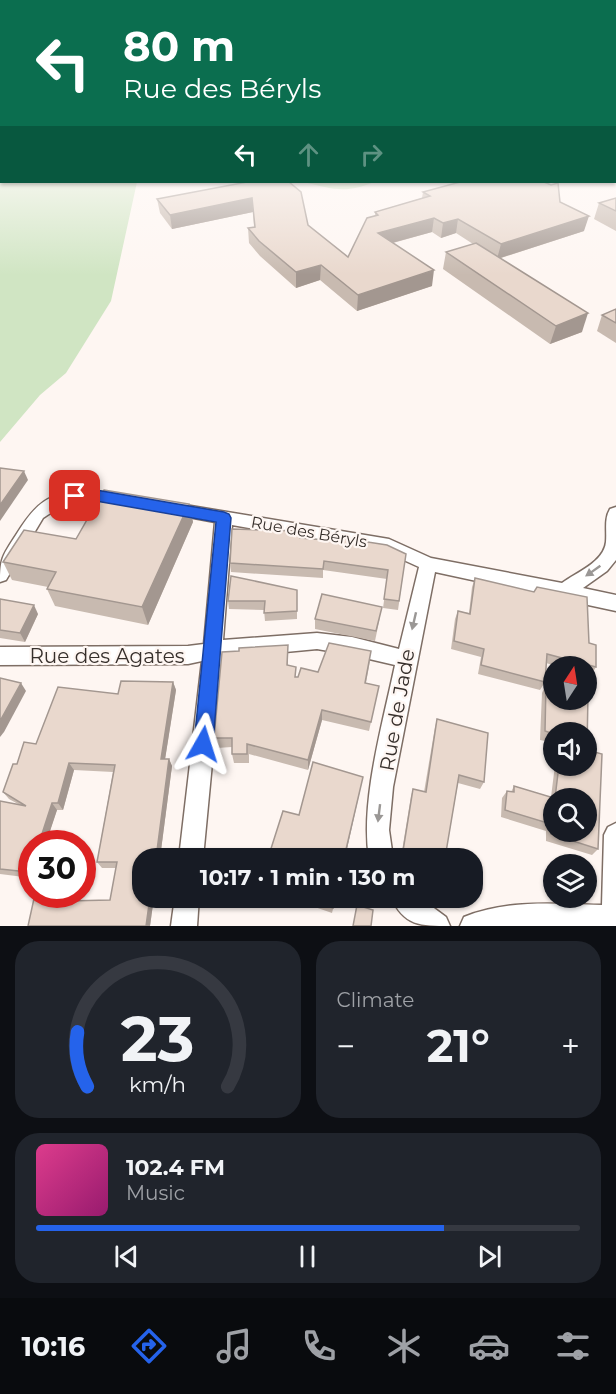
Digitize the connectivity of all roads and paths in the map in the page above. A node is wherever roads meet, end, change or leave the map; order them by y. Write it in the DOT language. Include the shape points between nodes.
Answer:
graph roads {
  1 [pos="131,502"];
  2 [pos="154,506"];
  3 [pos="616,513"];
  4 [pos="224,518"];
  5 [pos="615,546"];
  6 [pos="428,564"];
  7 [pos="0,575"];
  8 [pos="566,591"];
  9 [pos="616,603"];
  10 [pos="213,652"];
  11 [pos="0,656"];
  12 [pos="405,659"];
  13 [pos="616,835"];
  14 [pos="192,848"];
  15 [pos="379,848"];
  16 [pos="186,908"];
  17 [pos="412,908"];
  18 [pos="615,917"];
  19 [pos="184,926"];
  20 [pos="437,926"];
  21 [pos="473,926"];
  1 -- 7 [label="street" via="84,495 55,501 37,514"];
  2 -- 4 [label="street, Rue des Béryls"];
  3 -- 5 [label="street"];
  4 -- 6 [label="street, Rue des Béryls" via="388,546"];
  4 -- 10 [label="street"];
  5 -- 8 [label="street, one-way" via="607,561"];
  6 -- 8 [label="street, Rue des Béryls"];
  6 -- 12 [label="street, Rue de Jade, one-way"];
  8 -- 9 [label="street, Rue des Béryls"];
  10 -- 11 [label="street, Rue des Agates" via="188,656"];
  10 -- 12 [label="street, Rue des Agates" via="317,641"];
  10 -- 14 [label="street"];
  12 -- 15 [label="street, Rue de Jade, one-way" via="378,812"];
  13 -- 18 [label="street"];
  16 -- 19 [label="street"];
  17 -- 20 [label="street"];
  18 -- 21 [label="street" via="526,915"];
}
